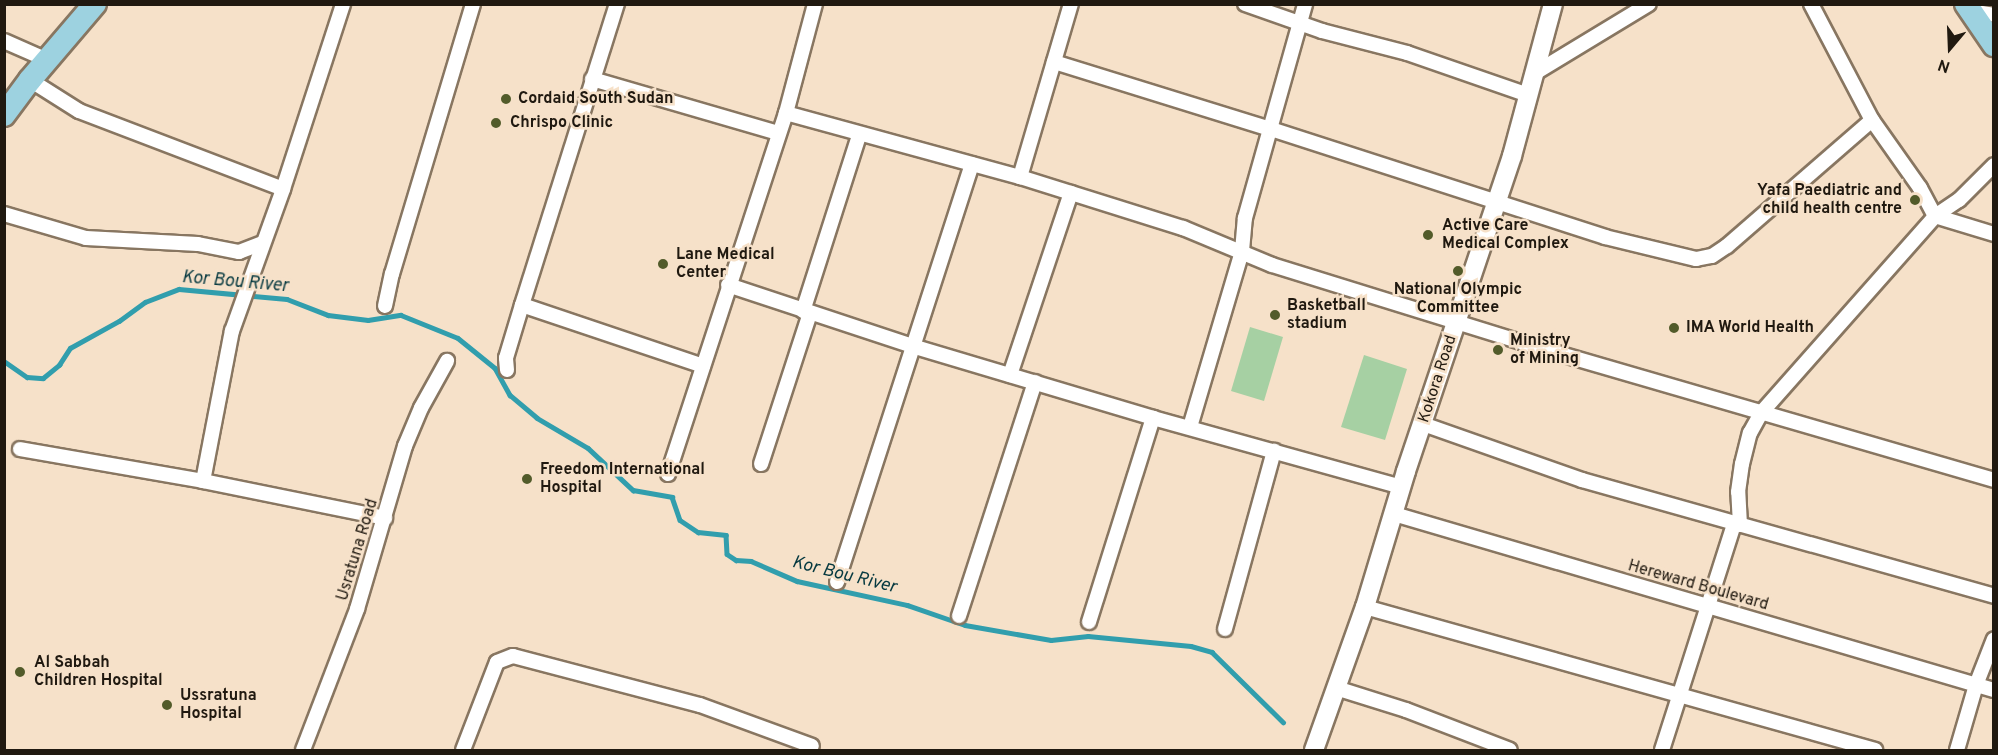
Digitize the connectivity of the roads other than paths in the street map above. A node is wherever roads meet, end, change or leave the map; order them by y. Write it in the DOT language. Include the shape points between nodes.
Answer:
graph roads {
  1 [pos="95,4"];
  2 [pos="343,4"];
  3 [pos="473,4"];
  4 [pos="616,4"];
  5 [pos="816,4"];
  6 [pos="1071,4"];
  7 [pos="1245,4"];
  8 [pos="1305,4"];
  9 [pos="1553,4"];
  10 [pos="1649,4"];
  11 [pos="1811,4"];
  12 [pos="1968,8"];
  13 [pos="1994,15"];
  14 [pos="1299,24"];
  15 [pos="4,41"];
  16 [pos="1994,45"];
  17 [pos="47,60"];
  18 [pos="1054,62"];
  19 [pos="1535,72"];
  20 [pos="592,79"];
  21 [pos="30,80"];
  22 [pos="1528,95"];
  23 [pos="786,113"];
  24 [pos="4,115"];
  25 [pos="1872,120"];
  26 [pos="1271,129"];
  27 [pos="778,133"];
  28 [pos="859,135"];
  29 [pos="972,164"];
  30 [pos="1994,165"];
  31 [pos="1020,177"];
  32 [pos="283,189"];
  33 [pos="1071,193"];
  34 [pos="1497,203"];
  35 [pos="4,214"];
  36 [pos="1935,216"];
  37 [pos="1994,234"];
  38 [pos="262,243"];
  39 [pos="1242,251"];
  40 [pos="729,285"];
  41 [pos="522,305"];
  42 [pos="385,306"];
  43 [pos="806,312"];
  44 [pos="1457,320"];
  45 [pos="912,346"];
  46 [pos="447,361"];
  47 [pos="703,366"];
  48 [pos="507,370"];
  49 [pos="1010,375"];
  50 [pos="1035,382"];
  51 [pos="1761,413"];
  52 [pos="1153,418"];
  53 [pos="1423,424"];
  54 [pos="1190,427"];
  55 [pos="20,448"];
  56 [pos="1274,451"];
  57 [pos="761,464"];
  58 [pos="668,474"];
  59 [pos="1994,480"];
  60 [pos="203,481"];
  61 [pos="1401,487"];
  62 [pos="1394,514"];
  63 [pos="386,518"];
  64 [pos="1737,524"];
  65 [pos="837,582"];
  66 [pos="1994,596"];
  67 [pos="1365,607"];
  68 [pos="1707,607"];
  69 [pos="958,616"];
  70 [pos="1089,622"];
  71 [pos="1225,629"];
  72 [pos="1994,639"];
  73 [pos="1976,685"];
  74 [pos="1336,688"];
  75 [pos="1994,690"];
  76 [pos="1680,696"];
  77 [pos="813,749"];
  78 [pos="303,750"];
  79 [pos="464,750"];
  80 [pos="1314,750"];
  81 [pos="1510,750"];
  82 [pos="1662,750"];
  83 [pos="1875,750"];
  84 [pos="1957,750"];
  1 -- 17 [label="main road"];
  2 -- 32 [label="street"];
  3 -- 42 [label="street"];
  4 -- 20 [label="street"];
  5 -- 23 [label="street"];
  6 -- 18 [label="street"];
  7 -- 14 [label="street"];
  8 -- 14 [label="street"];
  9 -- 19 [label="street, Kokora Road"];
  10 -- 19 [label="street"];
  11 -- 25 [label="street"];
  12 -- 13 [label="street"];
  12 -- 16 [label="main road"];
  14 -- 22 [label="street" via="1407,53"];
  14 -- 26 [label="street"];
  15 -- 17 [label="street"];
  17 -- 21 [label="main road"];
  18 -- 26 [label="street"];
  18 -- 31 [label="street"];
  19 -- 22 [label="street, Kokora Road"];
  20 -- 27 [label="street"];
  20 -- 41 [label="street"];
  21 -- 24 [label="main road"];
  21 -- 32 [label="street" via="79,111"];
  22 -- 34 [label="street, Kokora Road"];
  23 -- 27 [label="street"];
  23 -- 28 [label="street"];
  25 -- 34 [label="street" via="1712,256 1678,256"];
  25 -- 36 [label="street"];
  26 -- 34 [label="street"];
  26 -- 39 [label="street" via="1245,218"];
  27 -- 40 [label="street"];
  28 -- 29 [label="street"];
  28 -- 43 [label="street"];
  29 -- 31 [label="street"];
  29 -- 45 [label="street"];
  30 -- 36 [label="street" via="1959,200"];
  31 -- 33 [label="street"];
  32 -- 38 [label="street"];
  33 -- 39 [label="street"];
  33 -- 49 [label="street"];
  34 -- 44 [label="street, Kokora Road"];
  35 -- 38 [label="street" via="86,238 198,244 239,252"];
  36 -- 37 [label="street"];
  36 -- 51 [label="street"];
  38 -- 60 [label="street" via="232,331"];
  39 -- 44 [label="street" via="1272,265"];
  39 -- 54 [label="street"];
  40 -- 43 [label="street"];
  40 -- 47 [label="street"];
  41 -- 47 [label="street"];
  41 -- 48 [label="street" via="506,358"];
  43 -- 45 [label="street"];
  43 -- 57 [label="street"];
  44 -- 51 [label="street"];
  44 -- 53 [label="street, Kokora Road"];
  45 -- 49 [label="street"];
  45 -- 65 [label="street"];
  46 -- 63 [label="street, Usratuna Road" via="405,446"];
  47 -- 58 [label="street"];
  49 -- 50 [label="street"];
  50 -- 52 [label="street"];
  50 -- 69 [label="street"];
  51 -- 59 [label="street"];
  51 -- 64 [label="street" via="1750,433 1742,464"];
  52 -- 54 [label="street"];
  52 -- 70 [label="street"];
  53 -- 61 [label="street, Kokora Road"];
  53 -- 64 [label="street" via="1544,468"];
  54 -- 56 [label="street"];
  55 -- 60 [label="street"];
  56 -- 61 [label="street"];
  56 -- 71 [label="street"];
  60 -- 63 [label="street"];
  61 -- 62 [label="street, Kokora Road"];
  62 -- 67 [label="street, Kokora Road"];
  62 -- 68 [label="street, Hereward Boulevard"];
  63 -- 78 [label="street, Usratuna Road" via="357,609"];
  64 -- 66 [label="street"];
  64 -- 68 [label="street"];
  67 -- 74 [label="street, Kokora Road"];
  67 -- 76 [label="street"];
  68 -- 73 [label="street, Hereward Boulevard"];
  68 -- 76 [label="street"];
  72 -- 73 [label="street"];
  73 -- 75 [label="street, Hereward Boulevard"];
  73 -- 84 [label="street"];
  74 -- 80 [label="street, Kokora Road"];
  74 -- 81 [label="street"];
  76 -- 82 [label="street"];
  76 -- 83 [label="street"];
  77 -- 79 [label="street" via="700,705 513,656 497,662"];
}
